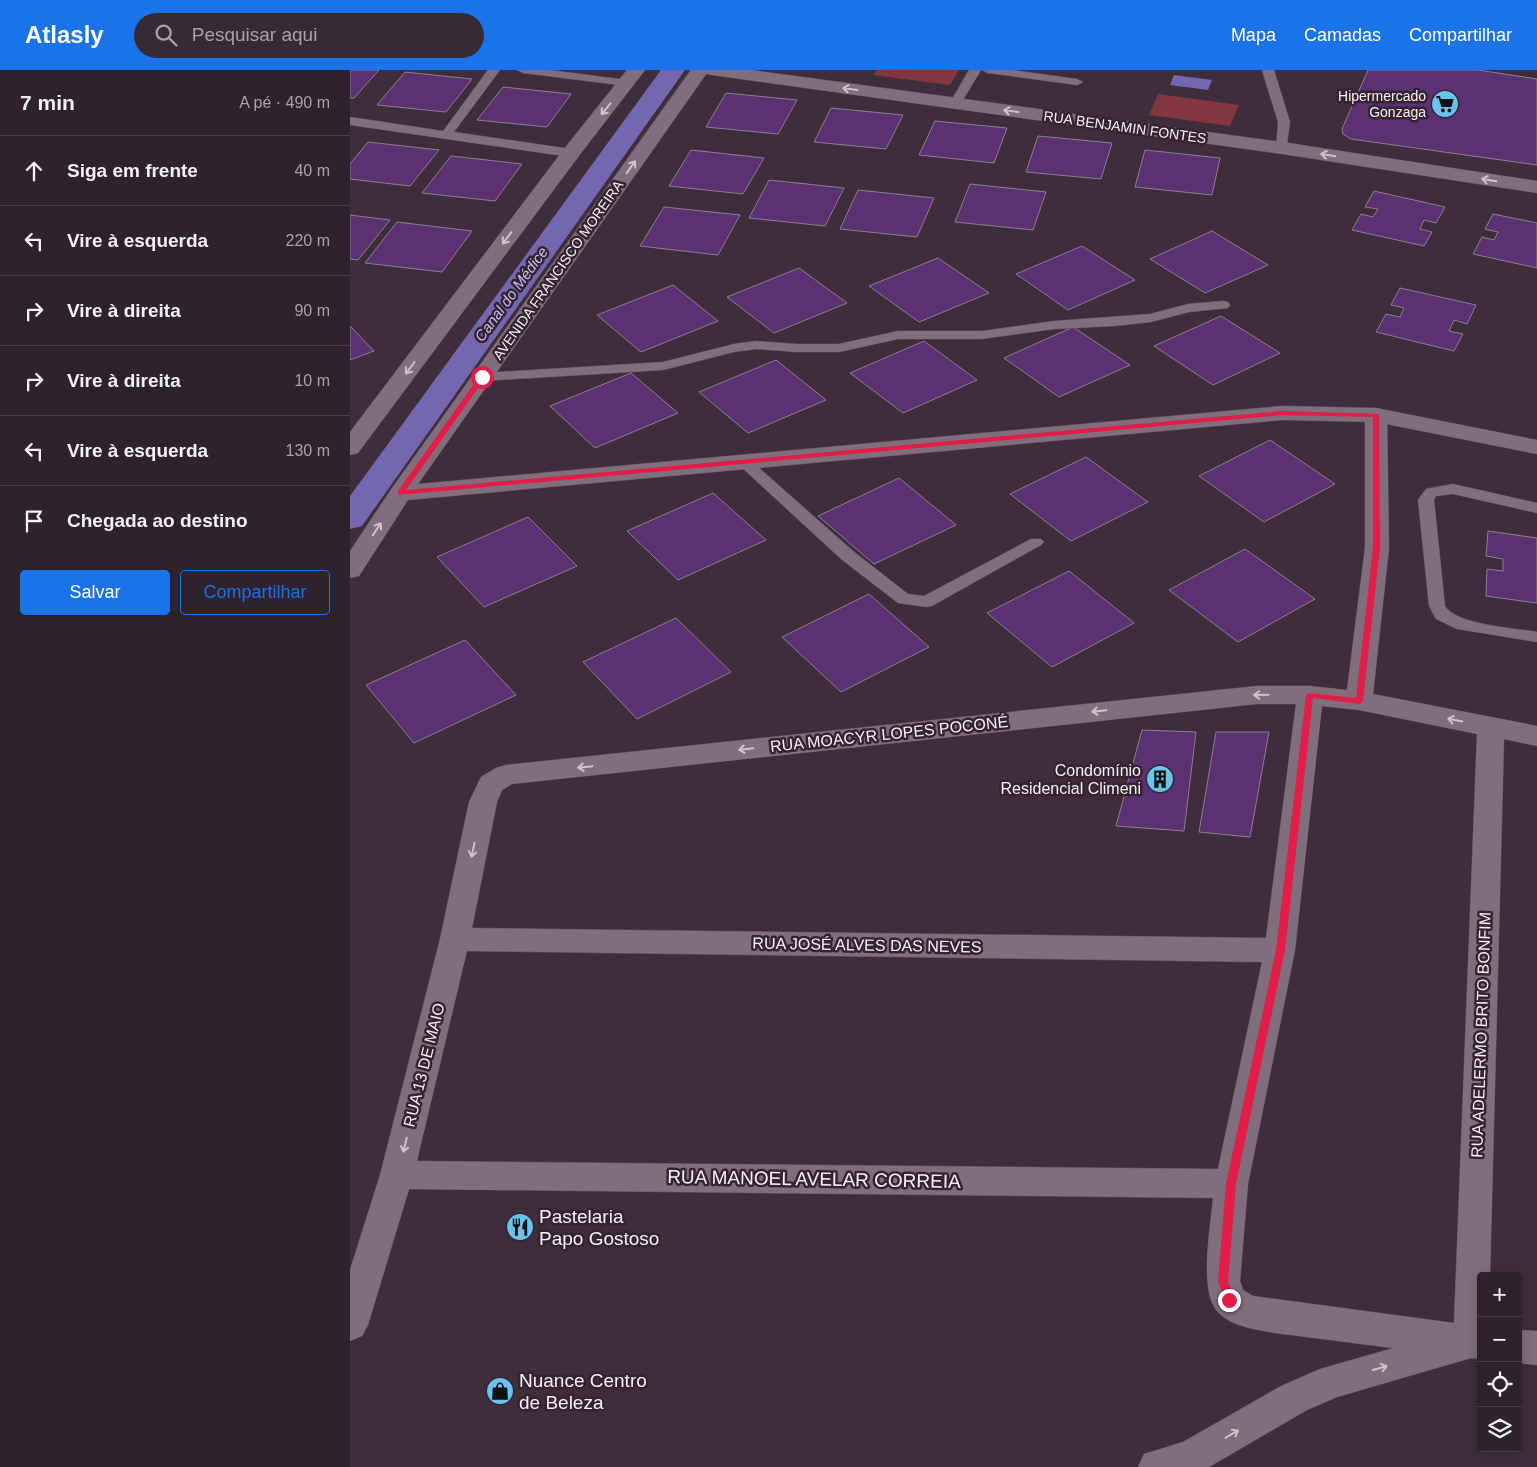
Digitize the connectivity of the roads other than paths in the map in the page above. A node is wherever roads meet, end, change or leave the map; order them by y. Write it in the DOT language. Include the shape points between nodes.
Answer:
graph roads {
  1 [pos="494,70"];
  2 [pos="523,70"];
  3 [pos="700,70"];
  4 [pos="712,70"];
  5 [pos="975,70"];
  6 [pos="988,70"];
  7 [pos="1268,70"];
  8 [pos="632,76"];
  9 [pos="1077,82"];
  10 [pos="956,103"];
  11 [pos="350,121"];
  12 [pos="445,136"];
  13 [pos="1282,148"];
  14 [pos="570,153"];
  15 [pos="1537,187"];
  16 [pos="1223,305"];
  17 [pos="482,377"];
  18 [pos="1376,415"];
  19 [pos="1537,447"];
  20 [pos="350,448"];
  21 [pos="744,462"];
  22 [pos="400,493"];
  23 [pos="1537,508"];
  24 [pos="1036,542"];
  25 [pos="350,570"];
  26 [pos="1537,637"];
  27 [pos="1310,695"];
  28 [pos="1360,701"];
  29 [pos="1491,727"];
  30 [pos="1537,736"];
  31 [pos="483,802"];
  32 [pos="454,939"];
  33 [pos="1280,950"];
  34 [pos="397,1175"];
  35 [pos="1231,1184"];
  36 [pos="350,1325"];
  37 [pos="1476,1342"];
  38 [pos="1522,1346"];
  39 [pos="1537,1348"];
  40 [pos="1179,1464"];
  1 -- 12 [label="lane"];
  2 -- 8 [label="lane"];
  17 -- 3 [label="street, AVENIDA FRANCISCO MOREIRA, one-way"];
  10 -- 4 [label="street, RUA BENJAMIN FONTES, one-way"];
  5 -- 10 [label="lane"];
  6 -- 9 [label="lane"];
  7 -- 13 [label="lane" via="1284,122"];
  8 -- 14 [label="street, one-way"];
  13 -- 10 [label="street, RUA BENJAMIN FONTES, one-way"];
  11 -- 12 [label="lane"];
  12 -- 14 [label="lane"];
  15 -- 13 [label="street, RUA BENJAMIN FONTES, one-way"];
  14 -- 20 [label="street, one-way"];
  16 -- 17 [label="lane" via="1188,308 1142,319 1054,325 982,335 898,335 839,348 756,345 663,366"];
  17 -- 22 [label="street, AVENIDA FRANCISCO MOREIRA"];
  18 -- 19 [label="street"];
  18 -- 21 [label="street" via="1282,413"];
  18 -- 28 [label="street" via="1377,548"];
  21 -- 22 [label="street"];
  21 -- 24 [label="lane" via="847,555 904,599 926,602"];
  25 -- 22 [label="street, AVENIDA FRANCISCO MOREIRA, one-way"];
  23 -- 26 [label="lane" via="1453,489 1431,492 1426,500 1437,606 1442,615 1462,626"];
  27 -- 28 [label="street, RUA MOACYR LOPES POCONÉ"];
  27 -- 31 [label="street, RUA MOACYR LOPES POCONÉ, one-way" via="1257,694 506,775 491,784"];
  27 -- 33 [label="street"];
  29 -- 28 [label="street, RUA MOACYR LOPES POCONÉ, one-way"];
  29 -- 30 [label="street, RUA MOACYR LOPES POCONÉ"];
  29 -- 37 [label="street, RUA ADELERMO BRITO BONFIM"];
  31 -- 32 [label="street, RUA 13 DE MAIO, one-way"];
  32 -- 33 [label="street, RUA JOSÉ ALVES DAS NEVES"];
  32 -- 34 [label="street, RUA 13 DE MAIO, one-way"];
  33 -- 35 [label="street"];
  34 -- 35 [label="street, RUA MANOEL AVELAR CORREIA"];
  34 -- 36 [label="street, RUA 13 DE MAIO"];
  35 -- 37 [label="street" via="1223,1281 1229,1300 1245,1311"];
  40 -- 37 [label="street, one-way" via="1294,1398 1333,1381"];
  38 -- 39 [label="street"];
}
